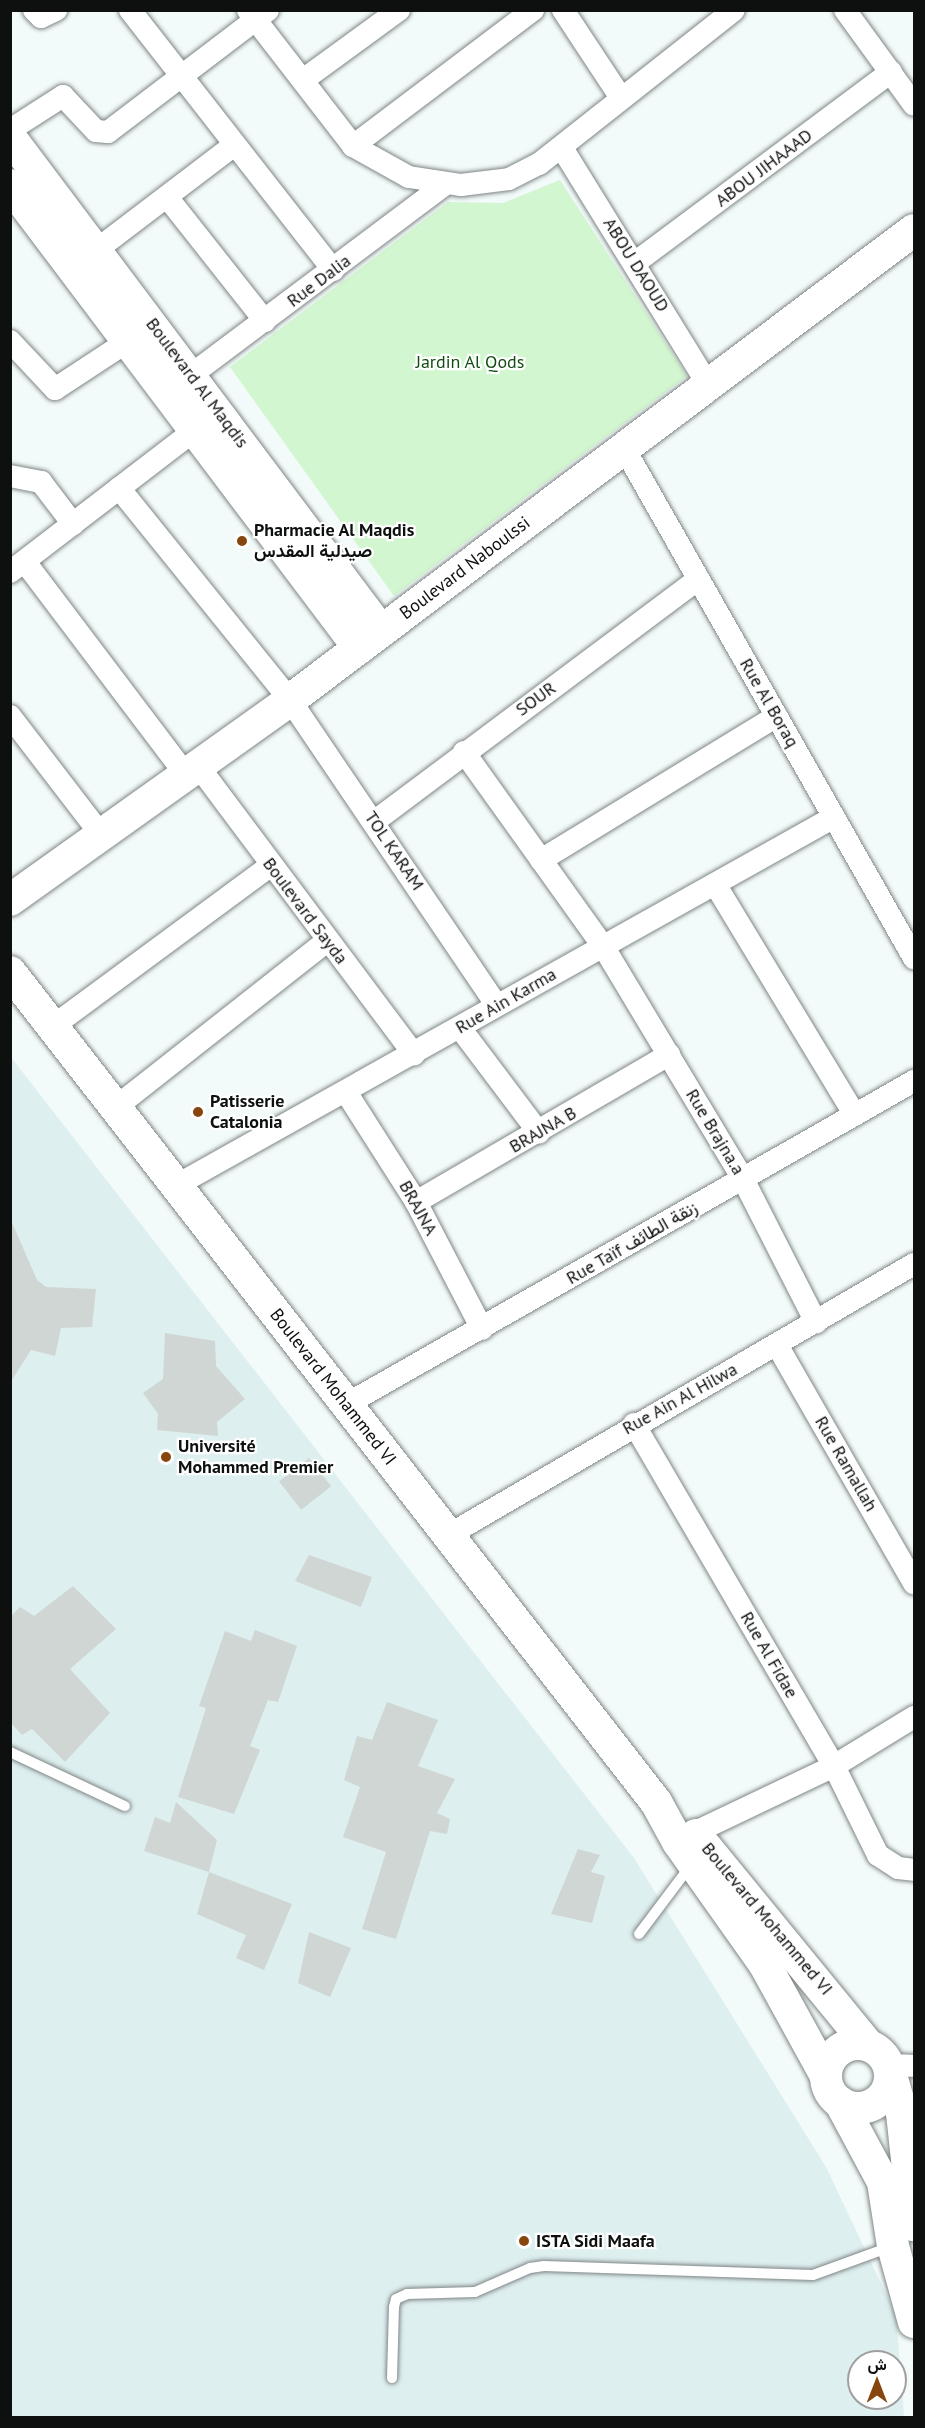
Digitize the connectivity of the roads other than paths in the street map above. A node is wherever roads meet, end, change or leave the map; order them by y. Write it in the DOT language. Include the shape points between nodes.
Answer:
graph roads {
  1 [pos="34,10"];
  2 [pos="56,10"];
  3 [pos="130,10"];
  4 [pos="399,10"];
  5 [pos="533,10"];
  6 [pos="563,10"];
  7 [pos="734,10"];
  8 [pos="845,10"];
  9 [pos="258,14"];
  10 [pos="891,72"];
  11 [pos="182,79"];
  12 [pos="303,80"];
  13 [pos="621,98"];
  14 [pos="915,105"];
  15 [pos="10,130"];
  16 [pos="10,137"];
  17 [pos="232,146"];
  18 [pos="353,146"];
  19 [pos="562,148"];
  20 [pos="445,184"];
  21 [pos="10,185"];
  22 [pos="166,197"];
  23 [pos="915,230"];
  24 [pos="96,251"];
  25 [pos="636,262"];
  26 [pos="333,270"];
  27 [pos="265,321"];
  28 [pos="10,341"];
  29 [pos="128,341"];
  30 [pos="191,375"];
  31 [pos="708,384"];
  32 [pos="219,412"];
  33 [pos="195,430"];
  34 [pos="624,448"];
  35 [pos="10,476"];
  36 [pos="119,488"];
  37 [pos="73,524"];
  38 [pos="18,567"];
  39 [pos="699,579"];
  40 [pos="370,639"];
  41 [pos="290,700"];
  42 [pos="10,716"];
  43 [pos="777,716"];
  44 [pos="464,752"];
  45 [pos="193,772"];
  46 [pos="834,817"];
  47 [pos="375,821"];
  48 [pos="102,836"];
  49 [pos="541,860"];
  50 [pos="270,866"];
  51 [pos="715,884"];
  52 [pos="10,900"];
  53 [pos="327,941"];
  54 [pos="603,946"];
  55 [pos="915,958"];
  56 [pos="10,972"];
  57 [pos="496,1004"];
  58 [pos="53,1026"];
  59 [pos="460,1028"];
  60 [pos="414,1054"];
  61 [pos="669,1055"];
  62 [pos="915,1080"];
  63 [pos="346,1092"];
  64 [pos="116,1107"];
  65 [pos="855,1115"];
  66 [pos="539,1133"];
  67 [pos="743,1179"];
  68 [pos="177,1185"];
  69 [pos="416,1202"];
  70 [pos="911,1273"];
  71 [pos="816,1322"];
  72 [pos="482,1329"];
  73 [pos="777,1345"];
  74 [pos="348,1404"];
  75 [pos="634,1424"];
  76 [pos="447,1536"];
  77 [pos="915,1583"];
  78 [pos="915,1717"];
  79 [pos="10,1752"];
  80 [pos="834,1766"];
  81 [pos="125,1806"];
  82 [pos="688,1845"];
  83 [pos="915,1870"];
  84 [pos="639,1934"];
  85 [pos="891,2063"];
  86 [pos="833,2089"];
  87 [pos="904,2235"];
  88 [pos="915,2322"];
  89 [pos="392,2378"];
  1 -- 2 [label="street" via="41,17"];
  3 -- 11 [label="street"];
  4 -- 12 [label="street"];
  5 -- 18 [label="street"];
  6 -- 13 [label="street"];
  7 -- 13 [label="street"];
  8 -- 10 [label="street"];
  9 -- 11 [label="street"];
  9 -- 12 [label="street"];
  10 -- 14 [label="street"];
  10 -- 25 [label="street, ABOU JIHAAAD"];
  11 -- 15 [label="street" via="108,132 96,131 63,96"];
  11 -- 17 [label="street"];
  12 -- 18 [label="street"];
  13 -- 19 [label="street"];
  16 -- 24 [label="street, Boulevard Al Maqdis"];
  17 -- 22 [label="street"];
  17 -- 26 [label="street"];
  18 -- 20 [label="street" via="409,177"];
  19 -- 20 [label="street" via="509,179 486,184"];
  19 -- 25 [label="street, ABOU DAOUD"];
  20 -- 26 [label="street, Rue Dalia"];
  21 -- 29 [label="street, Boulevard Al Maqdis"];
  22 -- 24 [label="street"];
  22 -- 27 [label="street"];
  23 -- 31 [label="street, Boulevard Naboulssi"];
  24 -- 30 [label="street, Boulevard Al Maqdis"];
  25 -- 31 [label="street, ABOU DAOUD"];
  26 -- 27 [label="street, Rue Dalia"];
  27 -- 30 [label="street, Rue Dalia"];
  28 -- 29 [label="street" via="55,389"];
  29 -- 33 [label="street, Boulevard Al Maqdis"];
  30 -- 32 [label="street, Boulevard Al Maqdis"];
  31 -- 34 [label="street, Boulevard Naboulssi"];
  32 -- 33 [label="street"];
  32 -- 40 [label="street, Boulevard Al Maqdis"];
  33 -- 36 [label="street"];
  33 -- 40 [label="street, Boulevard Al Maqdis"];
  34 -- 39 [label="street, Rue Al Boraq"];
  34 -- 40 [label="street, Boulevard Naboulssi"];
  35 -- 37 [label="street" via="35,477"];
  36 -- 37 [label="street"];
  36 -- 41 [label="street, TOL KARAM"];
  37 -- 38 [label="street"];
  38 -- 45 [label="street, Boulevard Sayda"];
  39 -- 43 [label="street, Rue Al Boraq"];
  39 -- 44 [label="street, SOUR"];
  40 -- 41 [label="street, Boulevard Naboulssi"];
  41 -- 45 [label="street, Boulevard Naboulssi"];
  41 -- 47 [label="street, TOL KARAM"];
  42 -- 48 [label="street"];
  43 -- 46 [label="street, Rue Al Boraq"];
  43 -- 49 [label="street"];
  44 -- 47 [label="street, SOUR"];
  44 -- 49 [label="street, Rue Brajna.a"];
  45 -- 48 [label="street, Boulevard Naboulssi"];
  45 -- 50 [label="street, Boulevard Sayda"];
  46 -- 51 [label="street, Rue Ain Karma"];
  46 -- 55 [label="street, Rue Al Boraq"];
  47 -- 57 [label="street, TOL KARAM"];
  48 -- 52 [label="street, Boulevard Naboulssi"];
  49 -- 54 [label="street, Rue Brajna.a"];
  50 -- 53 [label="street, Boulevard Sayda"];
  50 -- 58 [label="street"];
  51 -- 54 [label="street, Rue Ain Karma"];
  51 -- 65 [label="street"];
  53 -- 60 [label="street, Boulevard Sayda"];
  53 -- 64 [label="street"];
  54 -- 57 [label="street, Rue Ain Karma"];
  54 -- 61 [label="street, Rue Brajna.a"];
  56 -- 58 [label="street, Boulevard Mohammed VI"];
  57 -- 59 [label="street, Rue Ain Karma"];
  58 -- 64 [label="street, Boulevard Mohammed VI"];
  59 -- 60 [label="street, Rue Ain Karma"];
  59 -- 66 [label="street"];
  60 -- 63 [label="street, Rue Ain Karma"];
  61 -- 66 [label="street, BRAJNA B"];
  61 -- 67 [label="street, Rue Brajna.a"];
  62 -- 65 [label="street, Rue Taïf زنقة الطائف"];
  63 -- 68 [label="street, Rue Ain Karma"];
  63 -- 69 [label="street, BRAJNA"];
  64 -- 68 [label="street, Boulevard Mohammed VI"];
  65 -- 67 [label="street, Rue Taïf زنقة الطائف"];
  66 -- 69 [label="street, BRAJNA B"];
  67 -- 71 [label="street, Rue Brajna.a"];
  67 -- 72 [label="street, Rue Taïf زنقة الطائف"];
  68 -- 74 [label="street, Boulevard Mohammed VI"];
  69 -- 72 [label="street, BRAJNA"];
  70 -- 71 [label="street, Rue Ain Al Hilwa"];
  71 -- 73 [label="street, Rue Ain Al Hilwa"];
  72 -- 74 [label="street, Rue Taïf زنقة الطائف"];
  73 -- 75 [label="street, Rue Ain Al Hilwa"];
  73 -- 77 [label="street, Rue Ramallah"];
  74 -- 76 [label="street, Boulevard Mohammed VI"];
  75 -- 76 [label="street, Rue Ain Al Hilwa"];
  75 -- 80 [label="street, Rue Al Fidae"];
  76 -- 82 [label="street, Boulevard Mohammed VI"];
  78 -- 80 [label="street"];
  79 -- 81 [label="lane"];
  80 -- 82 [label="street"];
  80 -- 83 [label="street, Rue Al Fidae" via="878,1855 898,1869"];
  82 -- 84 [label="lane"];
  82 -- 85 [label="street, Boulevard Mohammed VI"];
  82 -- 86 [label="street, Boulevard Mohammed VI" via="765,1965"];
  85 -- 86 [label="street" via="878,2102 859,2108"];
  85 -- 86 [label="street" via="839,2049"];
  85 -- 87 [label="street, Boulevard Mohammed VI" via="902,2113"];
  86 -- 87 [label="street, Boulevard Mohammed VI" via="877,2164"];
  87 -- 88 [label="street, Boulevard Mohammed VI"];
  87 -- 89 [label="lane" via="813,2274 544,2266 530,2268 475,2292 407,2294 396,2299 394,2307"];
}
